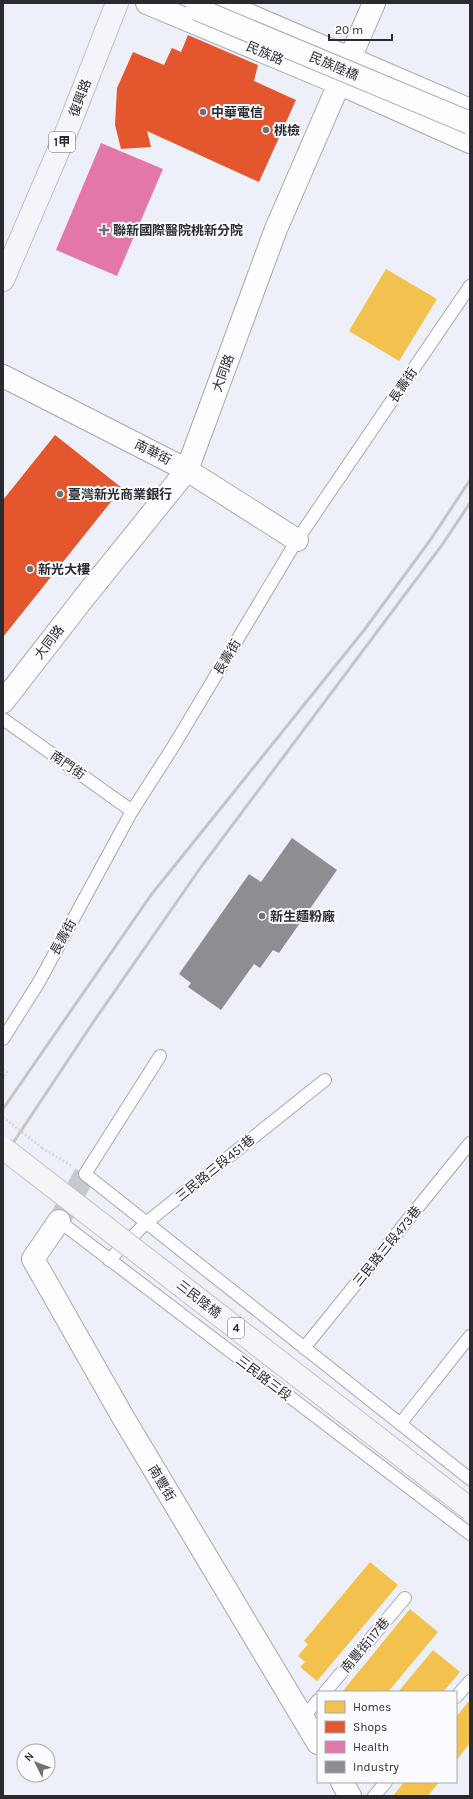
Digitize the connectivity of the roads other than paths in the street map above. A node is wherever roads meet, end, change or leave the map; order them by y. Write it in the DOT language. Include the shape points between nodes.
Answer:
graph roads {
  1 [pos="117,3"];
  2 [pos="147,3"];
  3 [pos="221,3"];
  4 [pos="374,3"];
  5 [pos="197,9"];
  6 [pos="349,58"];
  7 [pos="338,83"];
  8 [pos="470,110"];
  9 [pos="470,123"];
  10 [pos="470,142"];
  11 [pos="3,280"];
  12 [pos="470,286"];
  13 [pos="3,376"];
  14 [pos="187,470"];
  15 [pos="297,540"];
  16 [pos="3,702"];
  17 [pos="3,719"];
  18 [pos="132,811"];
  19 [pos="3,1039"];
  20 [pos="160,1056"];
  21 [pos="325,1080"];
  22 [pos="470,1143"];
  23 [pos="3,1148"];
  24 [pos="59,1221"];
  25 [pos="146,1223"];
  26 [pos="109,1260"];
  27 [pos="470,1336"];
  28 [pos="304,1348"];
  29 [pos="400,1424"];
  30 [pos="470,1479"];
  31 [pos="470,1509"];
  32 [pos="470,1534"];
  33 [pos="404,1598"];
  34 [pos="470,1681"];
  35 [pos="326,1691"];
  36 [pos="457,1697"];
  37 [pos="317,1701"];
  38 [pos="303,1718"];
  39 [pos="317,1741"];
  40 [pos="343,1783"];
  41 [pos="385,1783"];
  42 [pos="350,1796"];
  43 [pos="374,1796"];
  1 -- 11 [label="main road, 復興路 / 1甲" via="66,133"];
  2 -- 7 [label="street, 民族路"];
  3 -- 6 [label="street"];
  4 -- 6 [label="street, 大同路"];
  5 -- 9 [label="street, 民族陸橋, bridge"];
  6 -- 7 [label="street, 大同路"];
  6 -- 8 [label="street"];
  7 -- 10 [label="street, 民族路"];
  7 -- 14 [label="street, 大同路" via="276,229"];
  12 -- 15 [label="lane, 長壽街"];
  13 -- 14 [label="street, 南華街"];
  14 -- 15 [label="street, 南華街"];
  14 -- 16 [label="street, 大同路"];
  15 -- 18 [label="lane, 長壽街" via="174,747"];
  17 -- 18 [label="lane, 南門街"];
  18 -- 19 [label="lane, 長壽街" via="39,982"];
  20 -- 25 [label="lane" via="85,1174"];
  21 -- 25 [label="lane, 三民路三段451巷"];
  22 -- 28 [label="lane, 三民路三段473巷"];
  23 -- 31 [label="main road, 三民陸橋 / 4, bridge"];
  24 -- 26 [label="lane, 三民路三段"];
  24 -- 38 [label="street, 南豐街" via="33,1259 124,1418"];
  25 -- 26 [label="lane, 三民路三段451巷"];
  25 -- 28 [label="lane"];
  26 -- 32 [label="lane, 三民路三段"];
  27 -- 29 [label="lane"];
  28 -- 29 [label="lane"];
  29 -- 30 [label="lane"];
  33 -- 35 [label="lane, 南豐街117巷"];
  34 -- 36 [label="lane"];
  37 -- 38 [label="lane"];
  38 -- 39 [label="street, 南豐街"];
  40 -- 42 [label="street"];
  41 -- 43 [label="lane"];
}
